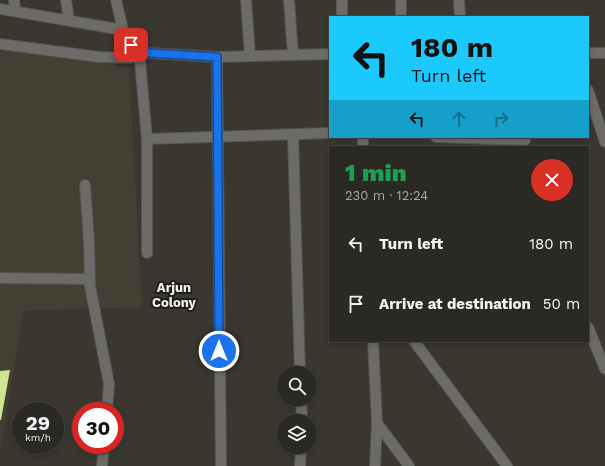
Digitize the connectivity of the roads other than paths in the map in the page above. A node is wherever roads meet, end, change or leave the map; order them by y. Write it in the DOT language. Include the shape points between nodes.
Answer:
graph roads {
  1 [pos="66,0"];
  2 [pos="116,0"];
  3 [pos="246,0"];
  4 [pos="289,0"];
  5 [pos="342,0"];
  6 [pos="401,0"];
  7 [pos="459,0"];
  8 [pos="14,5"];
  9 [pos="0,9"];
  10 [pos="342,16"];
  11 [pos="401,16"];
  12 [pos="460,16"];
  13 [pos="69,20"];
  14 [pos="123,30"];
  15 [pos="0,44"];
  16 [pos="139,50"];
  17 [pos="605,53"];
  18 [pos="329,54"];
  19 [pos="589,54"];
  20 [pos="293,55"];
  21 [pos="250,56"];
  22 [pos="217,57"];
  23 [pos="589,93"];
  24 [pos="329,133"];
  25 [pos="293,135"];
  26 [pos="218,136"];
  27 [pos="604,137"];
  28 [pos="458,138"];
  29 [pos="148,139"];
  30 [pos="525,141"];
  31 [pos="85,185"];
  32 [pos="147,253"];
  33 [pos="0,278"];
  34 [pos="89,279"];
  35 [pos="589,329"];
  36 [pos="373,342"];
  37 [pos="415,342"];
  38 [pos="603,357"];
  39 [pos="300,366"];
  40 [pos="605,369"];
  41 [pos="108,402"];
  42 [pos="377,424"];
  43 [pos="103,454"];
  44 [pos="301,454"];
  45 [pos="102,466"];
  46 [pos="221,466"];
  47 [pos="300,466"];
  48 [pos="375,466"];
  49 [pos="409,466"];
  50 [pos="507,466"];
  1 -- 13 [label="street"];
  2 -- 14 [label="street"];
  3 -- 21 [label="street"];
  4 -- 20 [label="street"];
  5 -- 10 [label="street"];
  6 -- 11 [label="street"];
  7 -- 12 [label="street"];
  8 -- 9 [label="street"];
  8 -- 13 [label="street"];
  13 -- 14 [label="street"];
  14 -- 16 [label="street" via="131,45"];
  15 -- 16 [label="street" via="99,57 130,58"];
  16 -- 22 [label="street" via="149,53"];
  16 -- 29 [label="street"];
  17 -- 19 [label="street"];
  18 -- 20 [label="street"];
  20 -- 21 [label="street"];
  21 -- 22 [label="street"];
  22 -- 26 [label="street"];
  23 -- 27 [label="street"];
  24 -- 25 [label="street"];
  25 -- 26 [label="street"];
  25 -- 39 [label="street"];
  26 -- 29 [label="street"];
  26 -- 46 [label="street"];
  28 -- 30 [label="street"];
  29 -- 32 [label="street"];
  31 -- 34 [label="street"];
  33 -- 34 [label="street"];
  34 -- 41 [label="street" via="109,384"];
  35 -- 38 [label="street"];
  36 -- 42 [label="street"];
  37 -- 50 [label="street"];
  38 -- 40 [label="street"];
  42 -- 48 [label="street"];
  42 -- 49 [label="street"];
  43 -- 45 [label="street"];
  44 -- 47 [label="street"];
}
